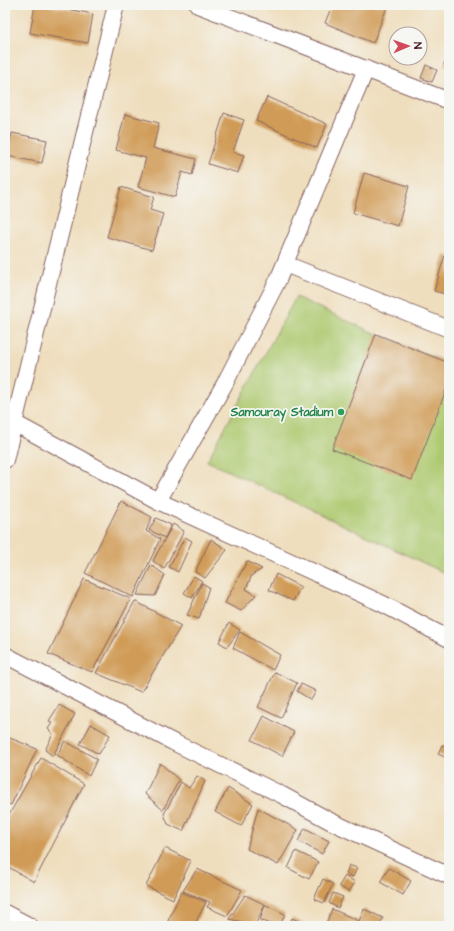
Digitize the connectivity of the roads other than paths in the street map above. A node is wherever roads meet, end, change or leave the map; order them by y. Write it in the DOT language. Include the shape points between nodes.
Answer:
graph roads {
  1 [pos="116,5"];
  2 [pos="198,5"];
  3 [pos="366,69"];
  4 [pos="449,101"];
  5 [pos="285,264"];
  6 [pos="449,328"];
  7 [pos="10,420"];
  8 [pos="5,460"];
  9 [pos="158,501"];
  10 [pos="449,639"];
  11 [pos="5,655"];
  12 [pos="449,876"];
  13 [pos="5,913"];
  14 [pos="30,926"];
  1 -- 7 [label="street"];
  2 -- 3 [label="street"];
  3 -- 4 [label="street"];
  3 -- 5 [label="street"];
  5 -- 6 [label="street"];
  5 -- 9 [label="street" via="224,385"];
  7 -- 8 [label="street"];
  7 -- 9 [label="street"];
  9 -- 10 [label="street" via="383,604"];
  11 -- 12 [label="street" via="330,821"];
  13 -- 14 [label="street"];
}
